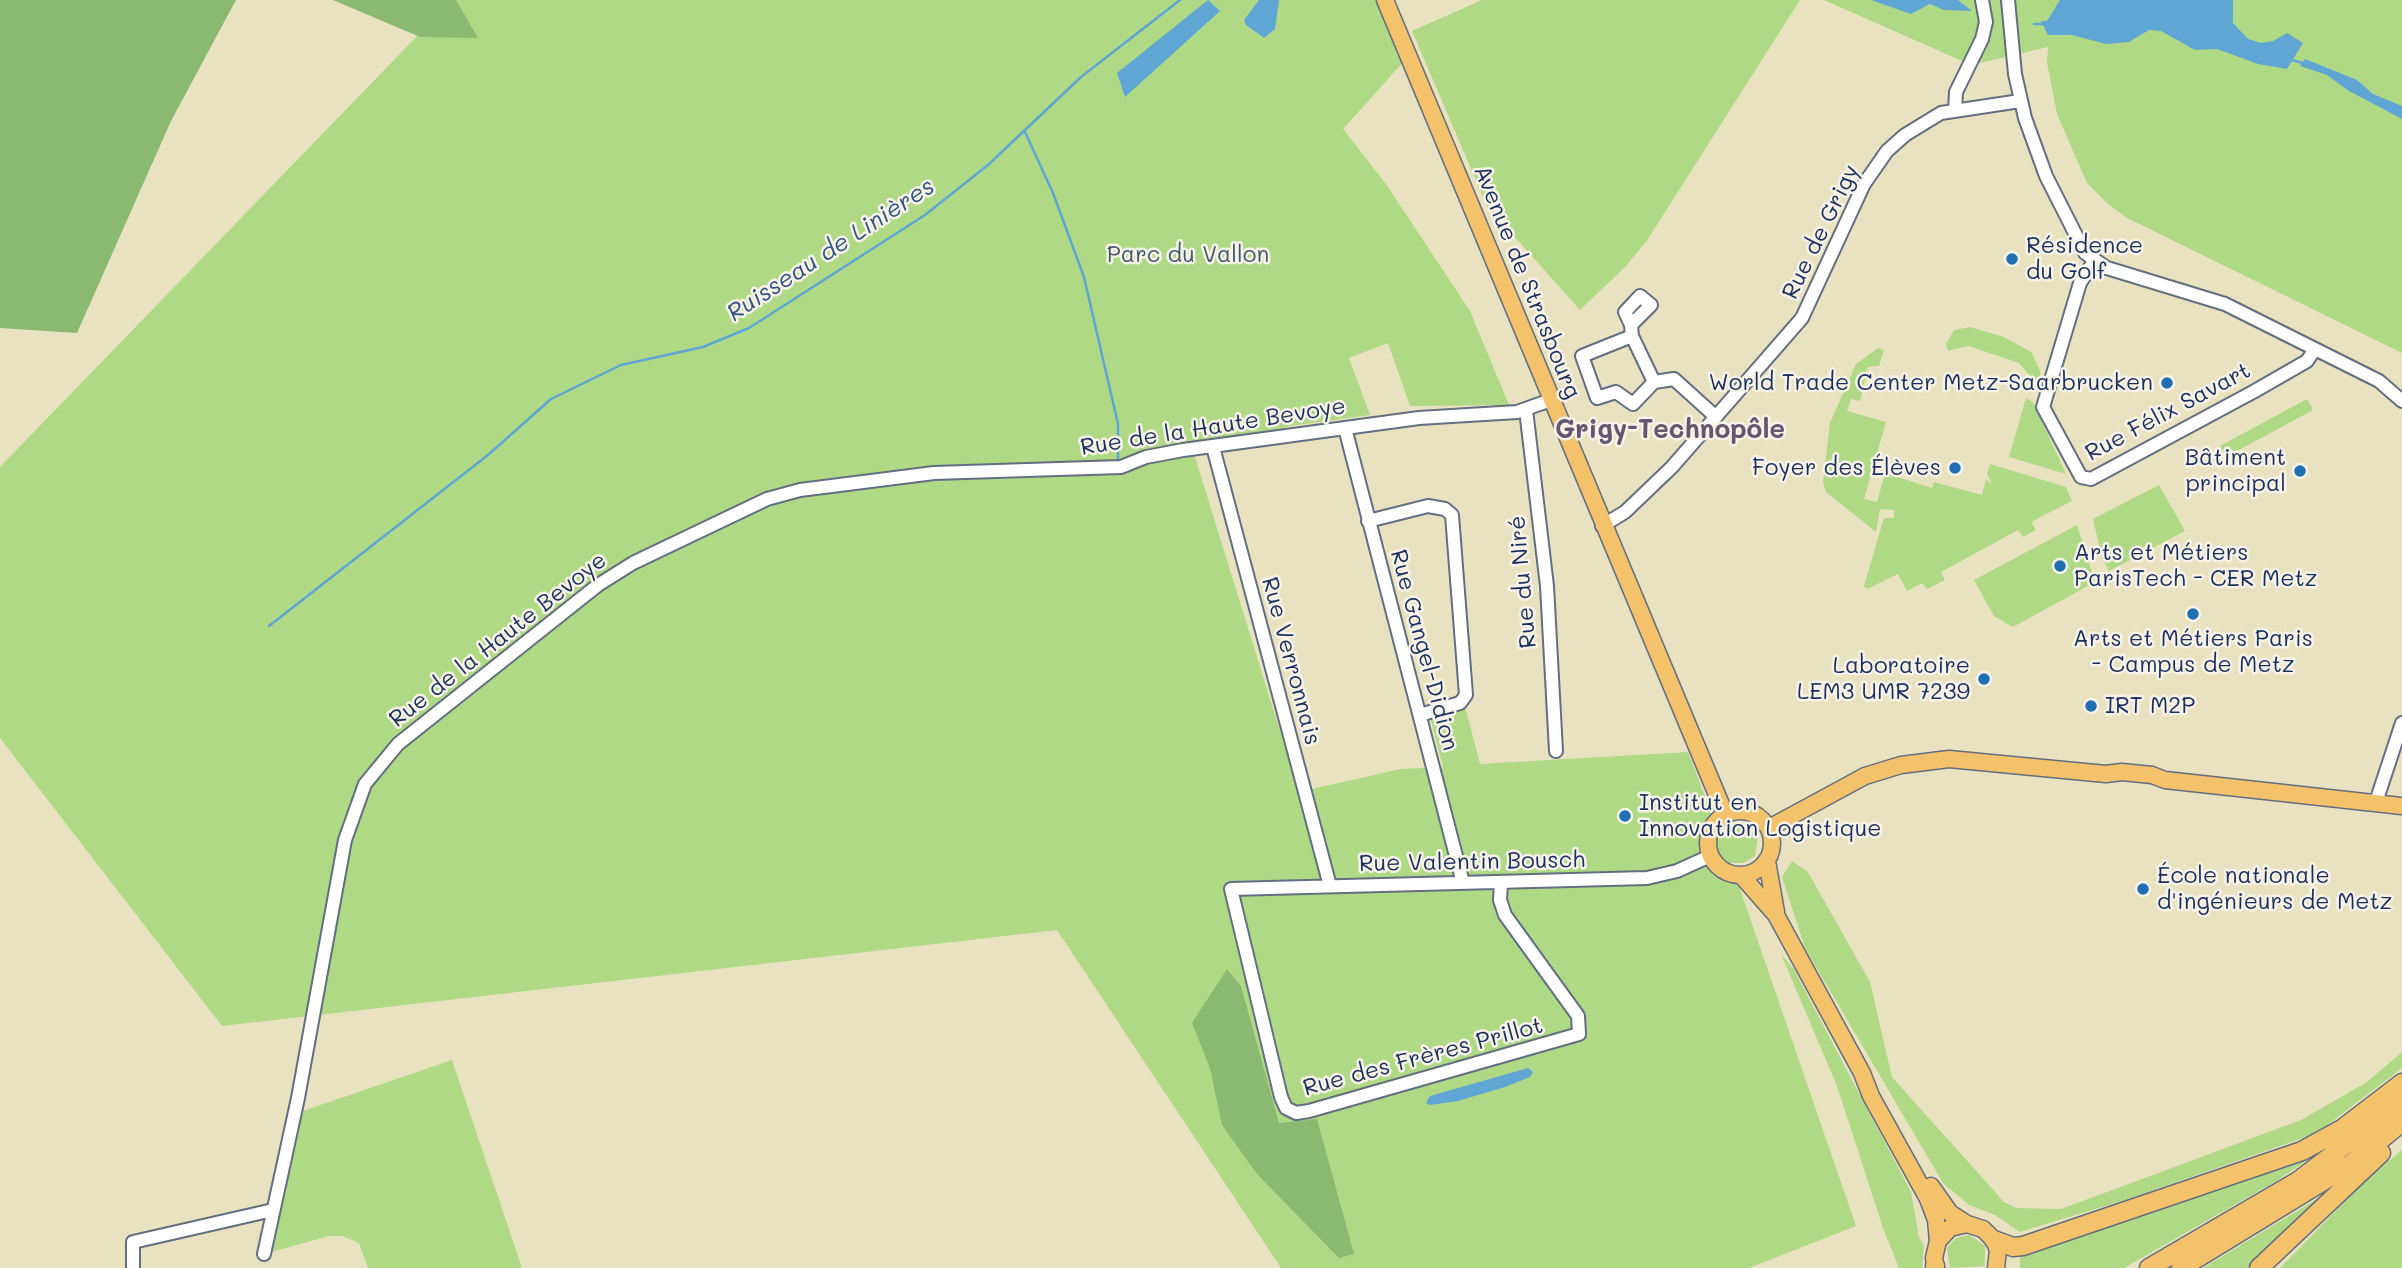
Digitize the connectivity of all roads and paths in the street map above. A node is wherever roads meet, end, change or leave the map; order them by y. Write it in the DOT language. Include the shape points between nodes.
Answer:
graph roads {
  1 [pos="1385,0"];
  2 [pos="1982,0"];
  3 [pos="2008,5"];
  4 [pos="2020,101"];
  5 [pos="1955,110"];
  6 [pos="2094,261"];
  7 [pos="2315,349"];
  8 [pos="1654,382"];
  9 [pos="1551,400"];
  10 [pos="2402,401"];
  11 [pos="1526,410"];
  12 [pos="1716,417"];
  13 [pos="1345,428"];
  14 [pos="1213,447"];
  15 [pos="1368,521"];
  16 [pos="1602,526"];
  17 [pos="1420,715"];
  18 [pos="2402,723"];
  19 [pos="1556,751"];
  20 [pos="2375,803"];
  21 [pos="2402,806"];
  22 [pos="1725,814"];
  23 [pos="1769,828"];
  24 [pos="1710,856"];
  25 [pos="1767,861"];
  26 [pos="1741,875"];
  27 [pos="1463,883"];
  28 [pos="1502,883"];
  29 [pos="1330,886"];
  30 [pos="1231,889"];
  31 [pos="1776,915"];
  32 [pos="1862,1073"];
  33 [pos="2402,1083"];
  34 [pos="2402,1102"];
  35 [pos="2402,1122"];
  36 [pos="2402,1133"];
  37 [pos="273,1210"];
  38 [pos="1967,1224"];
  39 [pos="1994,1240"];
  40 [pos="1938,1241"];
  41 [pos="264,1254"];
  42 [pos="1935,1267"];
  43 [pos="133,1268"];
  44 [pos="1996,1268"];
  45 [pos="2149,1268"];
  46 [pos="2181,1268"];
  47 [pos="2259,1268"];
  1 -- 9 [label="main road, Avenue de Strasbourg"];
  2 -- 5 [label="street" via="1986,22 1982,39 1956,92"];
  3 -- 4 [label="street"];
  4 -- 5 [label="street, Rue de Grigy"];
  4 -- 6 [label="street" via="2046,176 2078,244"];
  5 -- 12 [label="street, Rue de Grigy" via="1933,116 1887,151 1864,184 1802,318"];
  6 -- 7 [label="street" via="2225,304"];
  6 -- 7 [label="street, Rue Félix Savart" via="2080,283 2042,407 2081,477 2091,479 2221,409 2307,361"];
  7 -- 10 [label="street" via="2379,381"];
  8 -- 8 [label="street" via="1631,331 1582,356 1597,398 1616,392 1633,404"];
  8 -- 12 [label="street" via="1674,379"];
  9 -- 11 [label="street, Rue de la Haute Bevoye"];
  9 -- 16 [label="main road, Avenue de Strasbourg"];
  11 -- 13 [label="street, Rue de la Haute Bevoye"];
  11 -- 19 [label="street, Rue du Niré" via="1547,586"];
  12 -- 16 [label="street, Rue de Grigy" via="1672,467"];
  13 -- 14 [label="street, Rue de la Haute Bevoye"];
  13 -- 15 [label="street, Rue Gangel-Didion"];
  14 -- 29 [label="street, Rue Verronnais"];
  14 -- 37 [label="street, Rue de la Haute Bevoye" via="1146,457 1121,467 934,474 800,490 766,499 598,584 438,711 378,767 355,807"];
  15 -- 17 [label="street, Rue Gangel-Didion"];
  15 -- 17 [label="street" via="1428,506 1446,509 1452,515 1466,695 1460,703"];
  16 -- 22 [label="main road, Avenue de Strasbourg"];
  17 -- 27 [label="street, Rue Gangel-Didion"];
  18 -- 20 [label="street"];
  20 -- 21 [label="main road"];
  20 -- 23 [label="main road" via="1957,760 1916,762 1865,776"];
  22 -- 23 [label="main road" via="1750,812"];
  22 -- 24 [label="main road" via="1708,835"];
  23 -- 25 [label="main road" via="1772,845"];
  24 -- 26 [label="main road" via="1723,870"];
  24 -- 28 [label="street, Rue Valentin Bousch" via="1647,878"];
  25 -- 26 [label="main road"];
  25 -- 31 [label="main road"];
  26 -- 31 [label="main road"];
  27 -- 28 [label="street, Rue Valentin Bousch"];
  27 -- 29 [label="street, Rue Valentin Bousch"];
  28 -- 30 [label="street, Rue des Frères Prillot" via="1500,900 1505,915 1578,1016 1579,1034 1296,1113 1286,1108 1280,1097"];
  29 -- 30 [label="street, Rue Valentin Bousch"];
  31 -- 32 [label="main road"];
  32 -- 38 [label="main road" via="1944,1206"];
  32 -- 40 [label="main road" via="1928,1199"];
  33 -- 39 [label="highway" via="2342,1129 2302,1151 2023,1246"];
  34 -- 45 [label="highway" via="2298,1181"];
  35 -- 46 [label="highway" via="2351,1164"];
  36 -- 47 [label="highway"];
  37 -- 41 [label="street, Rue de la Haute Bevoye"];
  37 -- 43 [label="street" via="133,1242"];
  38 -- 39 [label="main road" via="1983,1229"];
  38 -- 40 [label="main road" via="1950,1228"];
  39 -- 44 [label="main road"];
  40 -- 42 [label="main road"];
}
